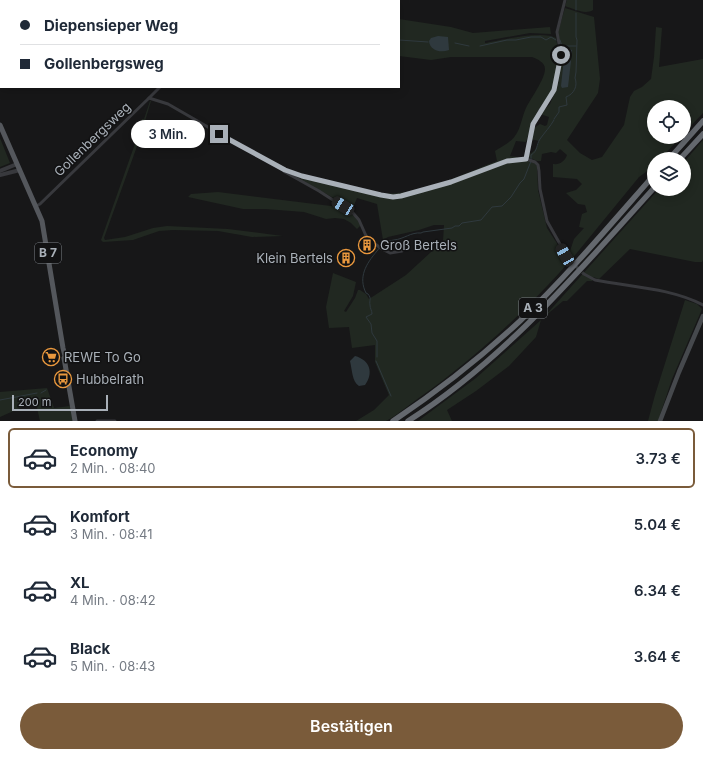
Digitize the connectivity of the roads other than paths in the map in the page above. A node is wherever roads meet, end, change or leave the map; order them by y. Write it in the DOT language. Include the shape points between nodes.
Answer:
graph roads {
  1 [pos="565,0"];
  2 [pos="159,88"];
  3 [pos="149,98"];
  4 [pos="703,121"];
  5 [pos="0,125"];
  6 [pos="703,134"];
  7 [pos="675,152"];
  8 [pos="686,152"];
  9 [pos="527,159"];
  10 [pos="17,164"];
  11 [pos="280,168"];
  12 [pos="20,170"];
  13 [pos="0,171"];
  14 [pos="0,175"];
  15 [pos="647,184"];
  16 [pos="647,196"];
  17 [pos="36,206"];
  18 [pos="402,251"];
  19 [pos="569,260"];
  20 [pos="584,274"];
  21 [pos="703,305"];
  22 [pos="703,316"];
  23 [pos="75,421"];
  24 [pos="97,421"];
  25 [pos="115,421"];
  26 [pos="393,421"];
  27 [pos="408,421"];
  28 [pos="660,421"];
  1 -- 9 [label="street" via="557,32 561,55 556,85 533,124"];
  2 -- 3 [label="street, Gollenbergsweg"];
  3 -- 11 [label="street" via="168,104"];
  3 -- 17 [label="street, Gollenbergsweg"];
  4 -- 7 [label="highway"];
  5 -- 10 [label="main road, B 7"];
  6 -- 8 [label="highway"];
  9 -- 11 [label="street" via="507,161 451,182 397,197 302,176"];
  9 -- 19 [label="street" via="535,162 539,168 540,190 547,221"];
  10 -- 12 [label="main road, B 7"];
  10 -- 13 [label="street"];
  11 -- 18 [label="street" via="353,213 361,222 365,236 380,248 390,253"];
  12 -- 14 [label="street"];
  12 -- 17 [label="main road, B 7"];
  15 -- 26 [label="highway, A 3" via="520,321 456,376"];
  16 -- 27 [label="highway, A 3" via="526,326 461,382"];
  17 -- 23 [label="main road, B 7" via="44,227 63,348 61,351"];
  20 -- 21 [label="street" via="595,280 669,293"];
  22 -- 28 [label="main road"];
  24 -- 25 [label="street"];
}
